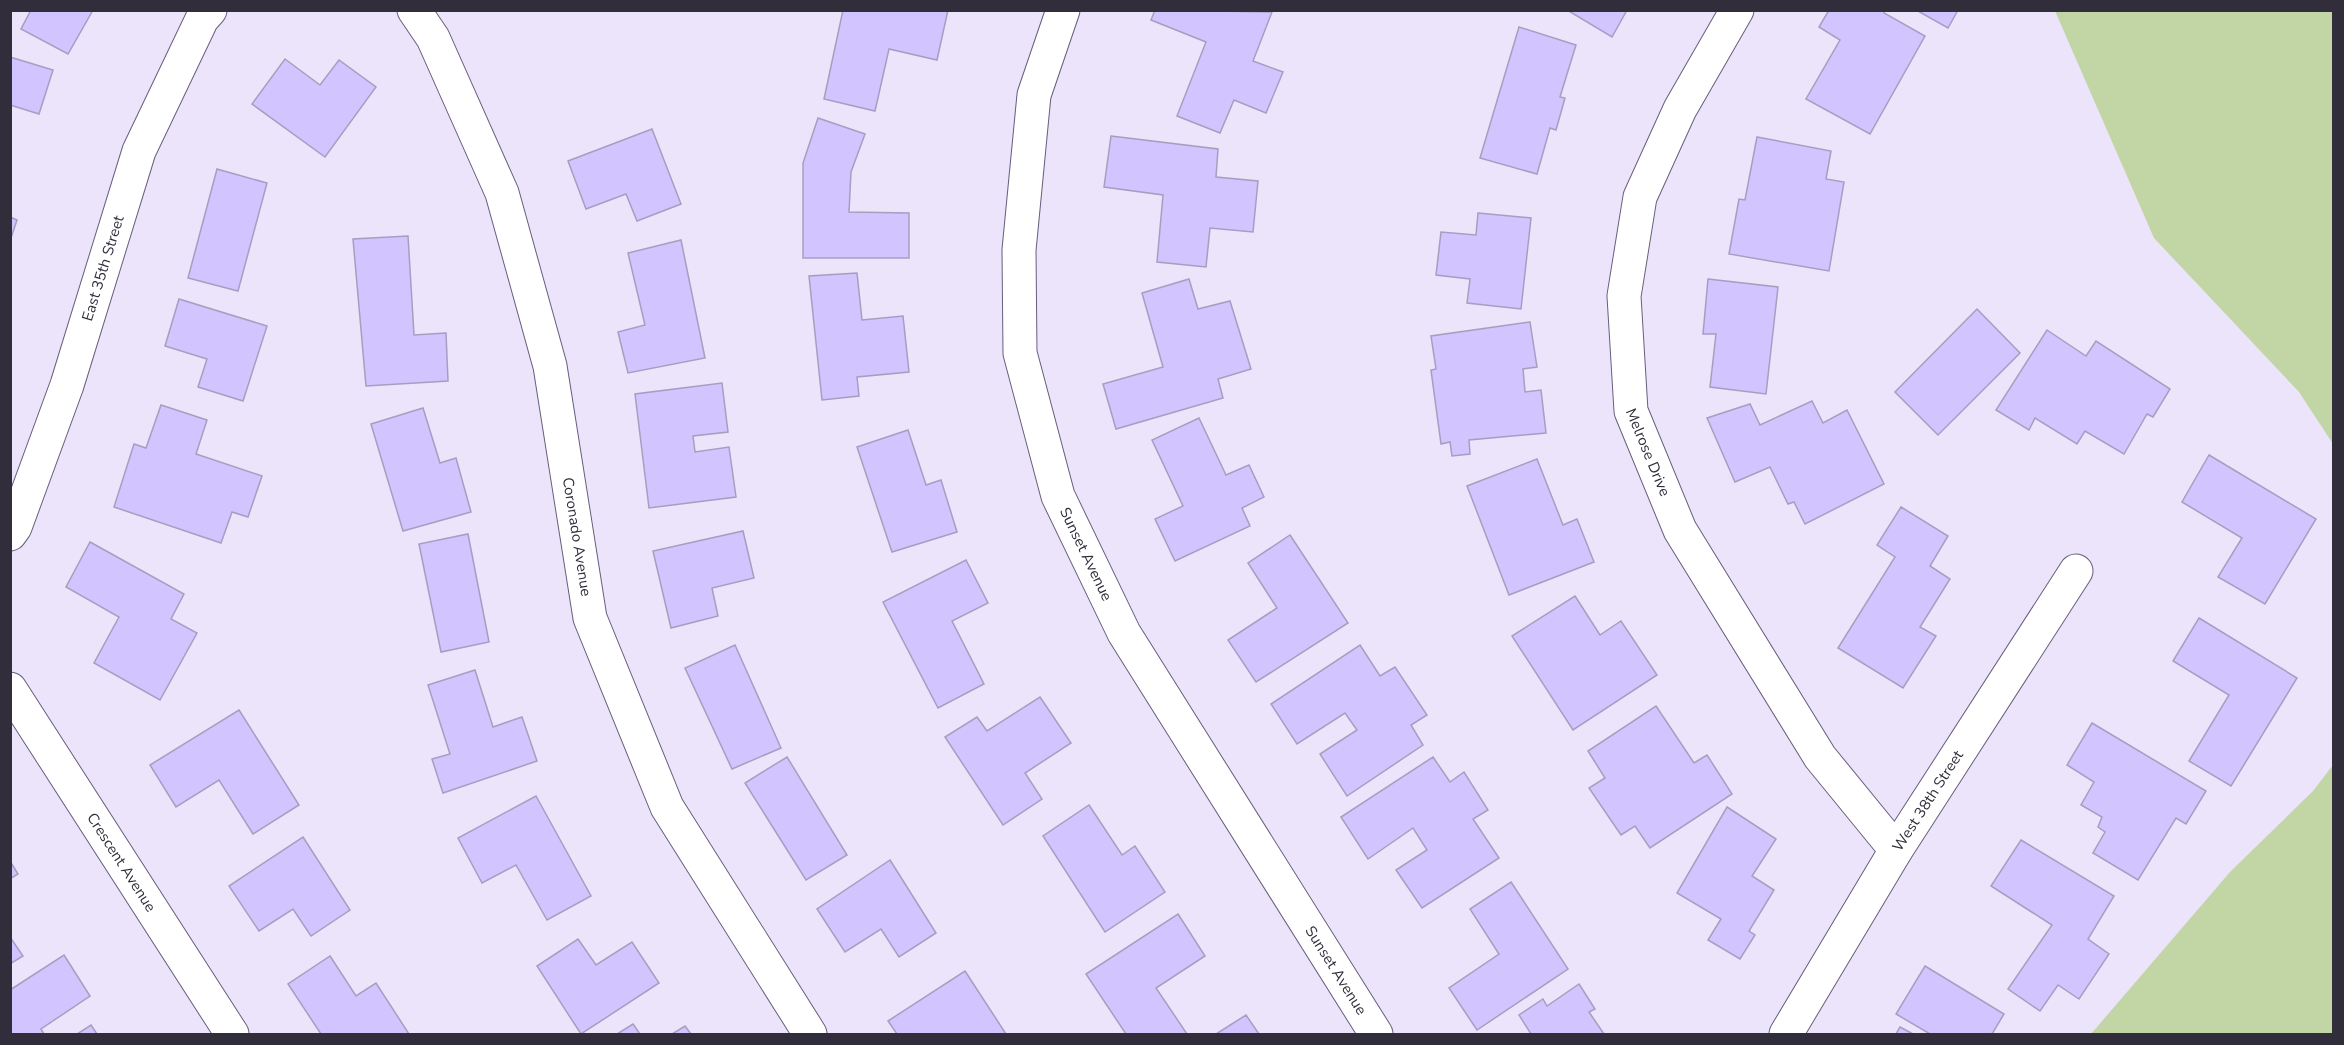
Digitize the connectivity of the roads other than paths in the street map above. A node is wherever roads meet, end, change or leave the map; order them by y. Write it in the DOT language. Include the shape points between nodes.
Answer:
graph roads {
  1 [pos="210,10"];
  2 [pos="414,10"];
  3 [pos="1063,10"];
  4 [pos="1737,10"];
  5 [pos="10,534"];
  6 [pos="2076,572"];
  7 [pos="10,688"];
  8 [pos="1896,850"];
  9 [pos="232,1035"];
  10 [pos="810,1035"];
  11 [pos="1376,1035"];
  12 [pos="1786,1035"];
  1 -- 5 [label="street, East 35th Street" via="202,19 139,151 67,385"];
  2 -- 10 [label="street, Coronado Avenue" via="433,38 502,193 550,366 590,618 667,807"];
  3 -- 11 [label="street, Sunset Avenue" via="1034,94 1019,250 1020,353 1058,496 1124,633"];
  4 -- 8 [label="street, Melrose Drive" via="1680,109 1640,197 1624,296 1632,411 1680,530 1820,757"];
  6 -- 8 [label="street, West 38th Street"];
  7 -- 9 [label="street, Crescent Avenue"];
  8 -- 12 [label="street, West 38th Street"];
}
